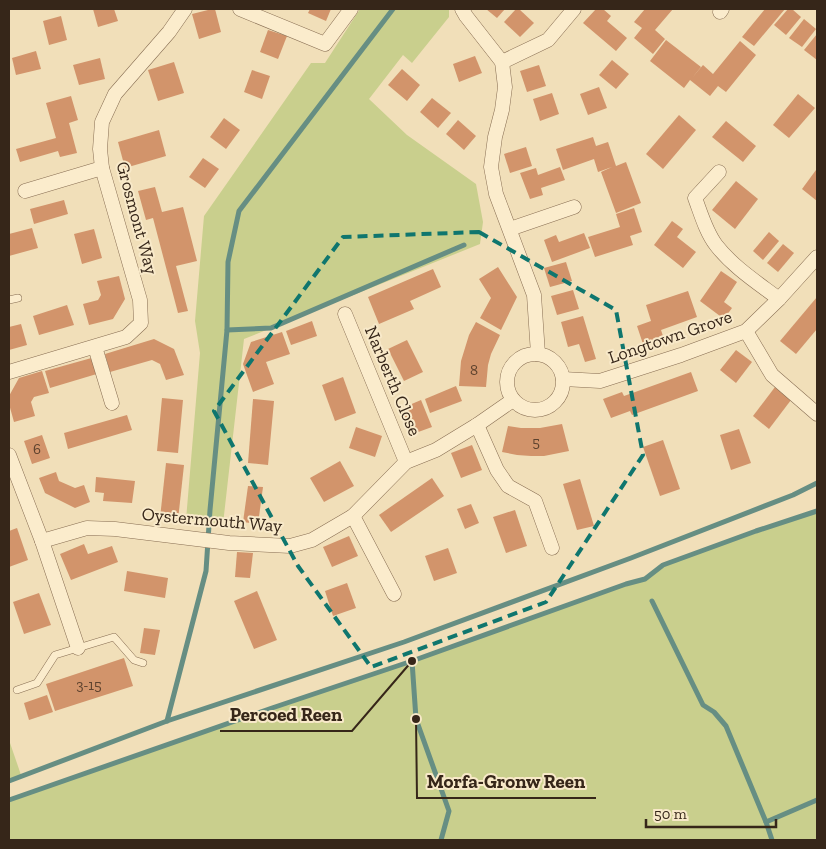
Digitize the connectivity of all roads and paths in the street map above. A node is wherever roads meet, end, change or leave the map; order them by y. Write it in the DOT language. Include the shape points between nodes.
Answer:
graph roads {
  1 [pos="185,9"];
  2 [pos="240,9"];
  3 [pos="351,9"];
  4 [pos="462,9"];
  5 [pos="574,9"];
  6 [pos="502,62"];
  7 [pos="102,168"];
  8 [pos="719,172"];
  9 [pos="25,191"];
  10 [pos="574,207"];
  11 [pos="510,229"];
  12 [pos="817,257"];
  13 [pos="18,298"];
  14 [pos="9,300"];
  15 [pos="779,300"];
  16 [pos="345,314"];
  17 [pos="746,331"];
  18 [pos="95,347"];
  19 [pos="538,354"];
  20 [pos="9,372"];
  21 [pos="563,378"];
  22 [pos="513,400"];
  23 [pos="112,404"];
  24 [pos="817,414"];
  25 [pos="477,425"];
  26 [pos="9,455"];
  27 [pos="406,462"];
  28 [pos="353,516"];
  29 [pos="42,541"];
  30 [pos="552,548"];
  31 [pos="394,594"];
  32 [pos="78,648"];
  33 [pos="144,663"];
  34 [pos="17,690"];
  1 -- 7 [label="street, Grosmont Way" via="115,94 102,122"];
  2 -- 3 [label="street" via="325,44"];
  4 -- 6 [label="street"];
  5 -- 6 [label="street" via="548,40"];
  6 -- 11 [label="street" via="505,87 491,166 496,194"];
  7 -- 9 [label="street"];
  7 -- 18 [label="street, Grosmont Way" via="140,300 141,323 126,337"];
  8 -- 15 [label="street" via="695,198 705,224 715,244 734,264"];
  10 -- 11 [label="street"];
  11 -- 19 [label="street" via="534,295"];
  12 -- 15 [label="street, Longtown Grove"];
  13 -- 14 [label="lane"];
  15 -- 17 [label="street, Longtown Grove"];
  16 -- 27 [label="street, Narberth Close"];
  17 -- 21 [label="street, Longtown Grove" via="600,381"];
  17 -- 24 [label="street" via="772,375"];
  18 -- 20 [label="street, Grosmont Way"];
  18 -- 23 [label="street"];
  19 -- 21 [label="street" via="553,360"];
  19 -- 22 [label="street" via="526,356 510,369 507,386"];
  21 -- 22 [label="street" via="561,394 542,410 527,409"];
  22 -- 25 [label="street, Oystermouth Way"];
  25 -- 27 [label="street, Oystermouth Way" via="436,450"];
  25 -- 30 [label="street" via="497,470 508,486 535,501"];
  26 -- 29 [label="street"];
  27 -- 28 [label="street, Oystermouth Way"];
  28 -- 29 [label="street, Oystermouth Way" via="312,540 290,546 87,528"];
  28 -- 31 [label="street"];
  29 -- 32 [label="street"];
  32 -- 33 [label="lane" via="114,637 134,660"];
  32 -- 34 [label="lane" via="55,655 37,683"];
}
